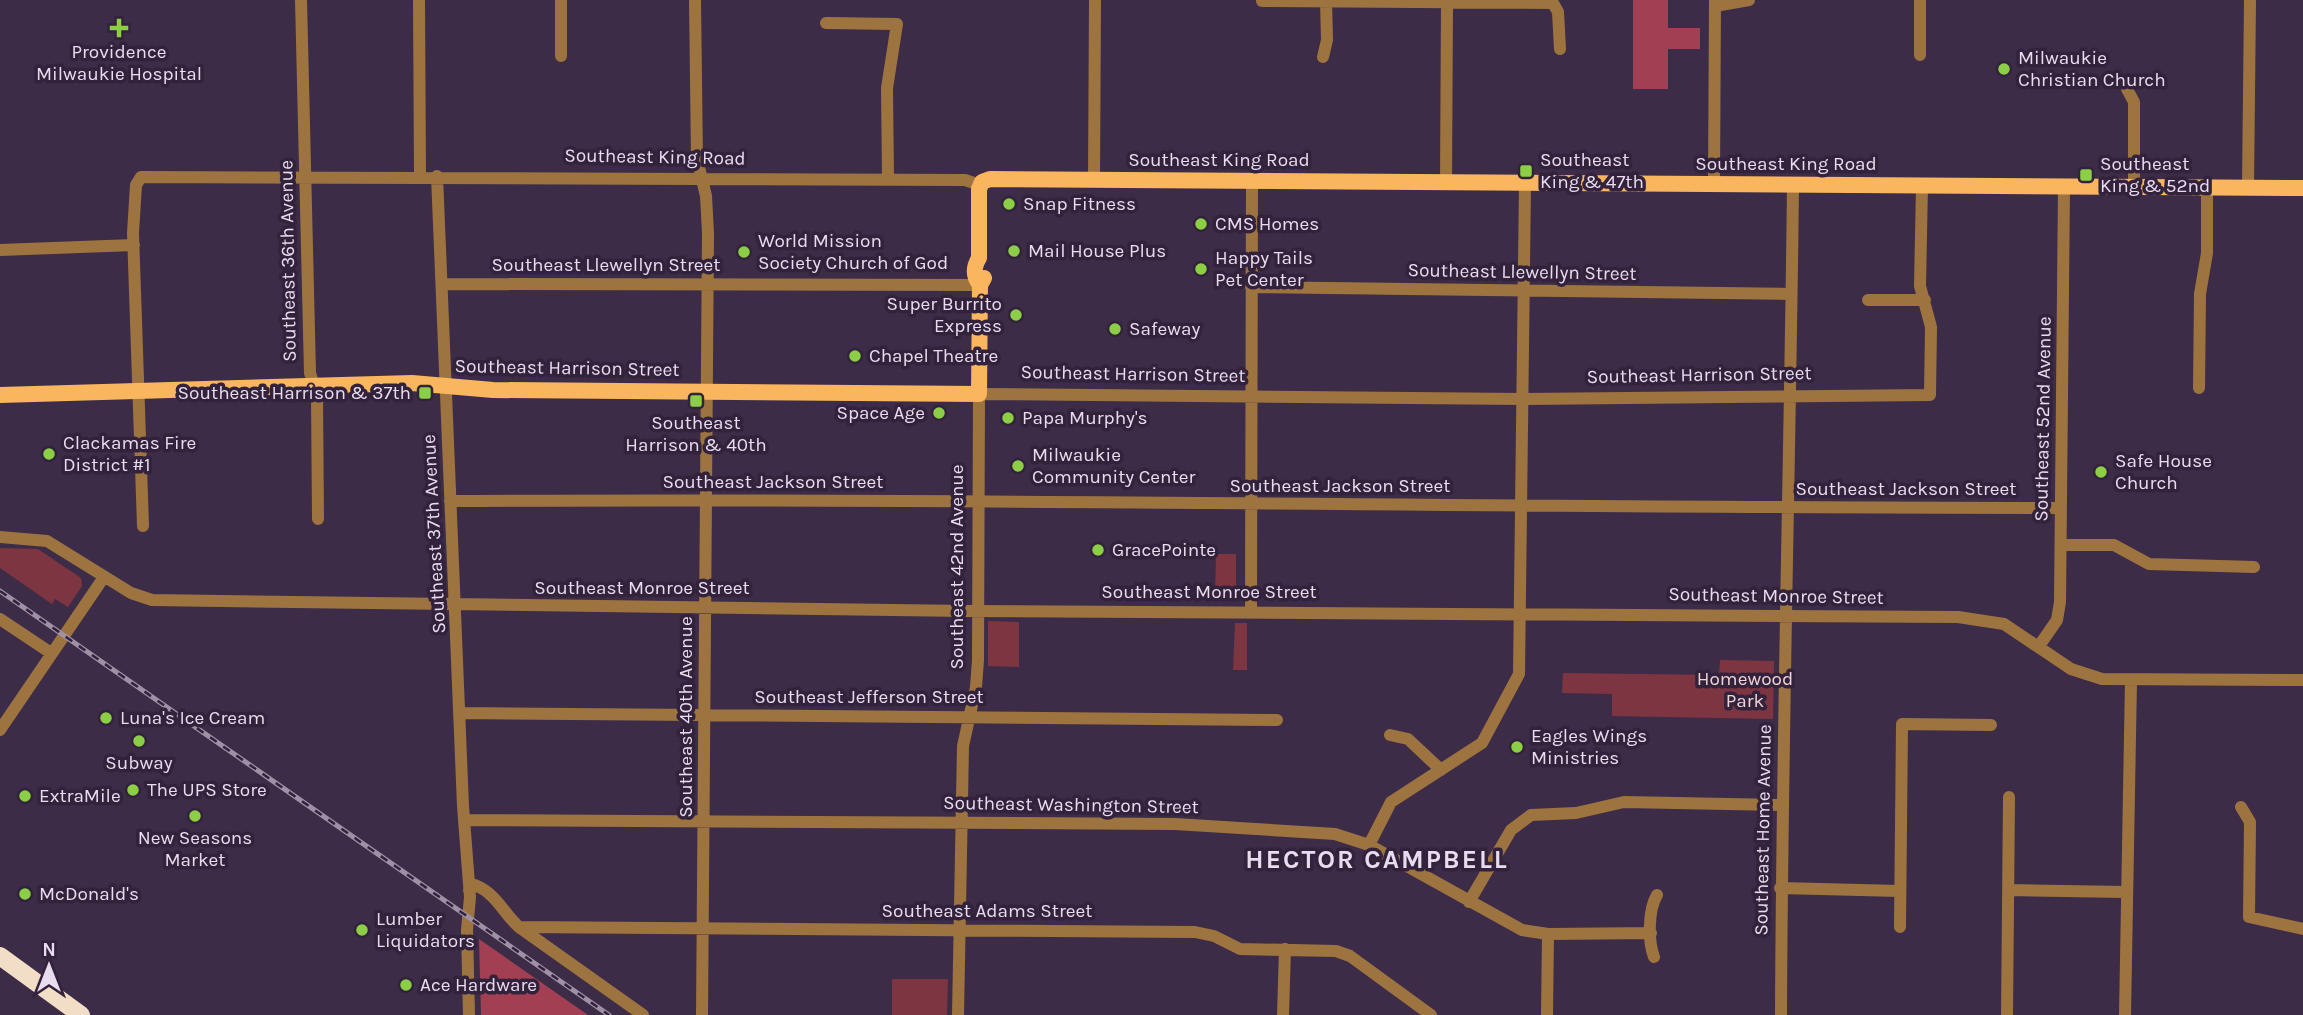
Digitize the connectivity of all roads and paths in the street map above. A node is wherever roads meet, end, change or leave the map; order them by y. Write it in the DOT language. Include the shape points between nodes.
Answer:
graph roads {
  1 [pos="301,0"];
  2 [pos="419,0"];
  3 [pos="561,0"];
  4 [pos="695,0"];
  5 [pos="1096,0"];
  6 [pos="1748,0"];
  7 [pos="1920,0"];
  8 [pos="2250,0"];
  9 [pos="1262,1"];
  10 [pos="1326,1"];
  11 [pos="1447,3"];
  12 [pos="1715,3"];
  13 [pos="826,23"];
  14 [pos="1560,49"];
  15 [pos="1920,55"];
  16 [pos="561,56"];
  17 [pos="1323,57"];
  18 [pos="2127,89"];
  19 [pos="305,176"];
  20 [pos="420,176"];
  21 [pos="438,176"];
  22 [pos="702,179"];
  23 [pos="888,179"];
  24 [pos="1094,180"];
  25 [pos="1252,181"];
  26 [pos="1446,183"];
  27 [pos="1525,183"];
  28 [pos="1714,184"];
  29 [pos="980,185"];
  30 [pos="1793,185"];
  31 [pos="1922,186"];
  32 [pos="2064,187"];
  33 [pos="2134,187"];
  34 [pos="2207,187"];
  35 [pos="2248,188"];
  36 [pos="2303,188"];
  37 [pos="134,245"];
  38 [pos="0,250"];
  39 [pos="442,284"];
  40 [pos="708,284"];
  41 [pos="980,285"];
  42 [pos="1251,287"];
  43 [pos="1524,291"];
  44 [pos="1791,294"];
  45 [pos="1868,300"];
  46 [pos="1925,300"];
  47 [pos="313,385"];
  48 [pos="446,386"];
  49 [pos="2199,388"];
  50 [pos="139,389"];
  51 [pos="708,392"];
  52 [pos="979,394"];
  53 [pos="0,395"];
  54 [pos="1252,397"];
  55 [pos="1524,398"];
  56 [pos="1790,398"];
  57 [pos="706,500"];
  58 [pos="450,501"];
  59 [pos="978,503"];
  60 [pos="1250,503"];
  61 [pos="1523,507"];
  62 [pos="1789,508"];
  63 [pos="2061,508"];
  64 [pos="318,519"];
  65 [pos="143,526"];
  66 [pos="0,537"];
  67 [pos="2061,545"];
  68 [pos="2254,567"];
  69 [pos="104,577"];
  70 [pos="456,604"];
  71 [pos="705,607"];
  72 [pos="978,610"];
  73 [pos="1251,611"];
  74 [pos="1520,612"];
  75 [pos="1786,615"];
  76 [pos="0,619"];
  77 [pos="2039,646"];
  78 [pos="51,653"];
  79 [pos="2131,680"];
  80 [pos="2303,680"];
  81 [pos="461,713"];
  82 [pos="706,715"];
  83 [pos="969,717"];
  84 [pos="1277,720"];
  85 [pos="1990,725"];
  86 [pos="0,730"];
  87 [pos="1390,735"];
  88 [pos="1441,770"];
  89 [pos="2009,797"];
  90 [pos="1783,805"];
  91 [pos="2241,807"];
  92 [pos="465,820"];
  93 [pos="705,822"];
  94 [pos="961,822"];
  95 [pos="1369,845"];
  96 [pos="1780,888"];
  97 [pos="469,890"];
  98 [pos="2008,890"];
  99 [pos="1900,891"];
  100 [pos="2126,892"];
  101 [pos="1657,895"];
  102 [pos="1469,902"];
  103 [pos="1900,926"];
  104 [pos="519,927"];
  105 [pos="704,928"];
  106 [pos="2303,929"];
  107 [pos="960,930"];
  108 [pos="1651,933"];
  109 [pos="1548,934"];
  110 [pos="1285,949"];
  111 [pos="0,956"];
  112 [pos="1654,957"];
  113 [pos="1427,1014"];
  114 [pos="81,1015"];
  115 [pos="469,1015"];
  116 [pos="643,1015"];
  117 [pos="702,1015"];
  118 [pos="958,1015"];
  119 [pos="1283,1015"];
  120 [pos="1548,1015"];
  121 [pos="1781,1015"];
  122 [pos="2007,1015"];
  123 [pos="2125,1015"];
  1 -- 19 [label="street, Southeast 36th Avenue"];
  2 -- 20 [label="street"];
  3 -- 16 [label="street"];
  4 -- 22 [label="street, Southeast 40th Avenue" via="696,134"];
  5 -- 24 [label="street"];
  6 -- 12 [label="street"];
  7 -- 15 [label="street"];
  8 -- 35 [label="street"];
  9 -- 10 [label="street"];
  10 -- 11 [label="street"];
  10 -- 17 [label="street"];
  11 -- 14 [label="street" via="1553,3 1558,12"];
  11 -- 26 [label="street"];
  12 -- 28 [label="street"];
  13 -- 23 [label="street" via="897,24 887,88"];
  18 -- 33 [label="street" via="2134,102"];
  19 -- 20 [label="street, Southeast King Road"];
  19 -- 37 [label="street, Southeast King Road" via="149,176 138,180"];
  19 -- 47 [label="street, Southeast 36th Avenue"];
  20 -- 21 [label="street, Southeast King Road"];
  21 -- 22 [label="street, Southeast King Road"];
  21 -- 39 [label="street, Southeast 37th Avenue"];
  22 -- 23 [label="street, Southeast King Road"];
  22 -- 40 [label="street, Southeast 40th Avenue" via="708,218"];
  23 -- 29 [label="street, Southeast King Road" via="965,180"];
  24 -- 25 [label="main road, Southeast King Road"];
  24 -- 29 [label="main road, Southeast King Road" via="990,179"];
  25 -- 26 [label="main road, Southeast King Road"];
  25 -- 42 [label="street"];
  26 -- 27 [label="main road, Southeast King Road"];
  27 -- 28 [label="main road, Southeast King Road"];
  27 -- 43 [label="street"];
  28 -- 30 [label="main road, Southeast King Road"];
  29 -- 41 [label="main road, Southeast 42nd Avenue" via="975,266"];
  30 -- 31 [label="main road, Southeast King Road"];
  30 -- 44 [label="street, Southeast Home Avenue"];
  31 -- 32 [label="main road, Southeast King Road"];
  31 -- 46 [label="street" via="1920,286"];
  32 -- 33 [label="main road, Southeast King Road"];
  32 -- 63 [label="street, Southeast 52nd Avenue"];
  33 -- 34 [label="main road, Southeast King Road"];
  34 -- 35 [label="main road, Southeast King Road"];
  34 -- 49 [label="street"];
  35 -- 36 [label="main road, Southeast King Road"];
  37 -- 38 [label="street"];
  37 -- 50 [label="street"];
  39 -- 40 [label="street, Southeast Llewellyn Street"];
  39 -- 48 [label="street, Southeast 37th Avenue"];
  40 -- 41 [label="street, Southeast Llewellyn Street"];
  40 -- 51 [label="street, Southeast 40th Avenue"];
  41 -- 52 [label="main road, Southeast 42nd Avenue"];
  42 -- 43 [label="street, Southeast Llewellyn Street"];
  42 -- 54 [label="street"];
  43 -- 44 [label="street, Southeast Llewellyn Street"];
  43 -- 55 [label="street"];
  44 -- 56 [label="street, Southeast Home Avenue"];
  45 -- 46 [label="street"];
  46 -- 56 [label="street, Southeast Harrison Street" via="1931,327 1930,395 1800,394"];
  47 -- 48 [label="main road, Southeast Harrison Street"];
  47 -- 50 [label="main road, Southeast Harrison Street"];
  47 -- 64 [label="street, Southeast 36th Avenue" via="317,395"];
  48 -- 51 [label="main road, Southeast Harrison Street"];
  48 -- 58 [label="street, Southeast 37th Avenue"];
  50 -- 53 [label="main road, Southeast Harrison Street"];
  50 -- 65 [label="street"];
  51 -- 52 [label="main road, Southeast Harrison Street"];
  51 -- 57 [label="street, Southeast 40th Avenue"];
  52 -- 54 [label="street, Southeast Harrison Street"];
  52 -- 59 [label="street, Southeast 42nd Avenue"];
  54 -- 55 [label="street, Southeast Harrison Street"];
  54 -- 60 [label="street"];
  55 -- 56 [label="street, Southeast Harrison Street"];
  55 -- 61 [label="street"];
  56 -- 62 [label="street, Southeast Home Avenue"];
  57 -- 58 [label="street, Southeast Jackson Street"];
  57 -- 59 [label="street, Southeast Jackson Street"];
  57 -- 71 [label="street, Southeast 40th Avenue"];
  58 -- 70 [label="street, Southeast 37th Avenue"];
  59 -- 60 [label="street, Southeast Jackson Street"];
  59 -- 72 [label="street, Southeast 42nd Avenue"];
  60 -- 61 [label="street, Southeast Jackson Street"];
  60 -- 73 [label="street"];
  61 -- 62 [label="street, Southeast Jackson Street"];
  61 -- 74 [label="street"];
  62 -- 63 [label="street, Southeast Jackson Street"];
  62 -- 75 [label="street, Southeast Home Avenue"];
  63 -- 67 [label="street, Southeast 52nd Avenue"];
  66 -- 69 [label="street, Southeast Monroe Street" via="47,541"];
  67 -- 68 [label="street" via="2114,545 2149,564"];
  67 -- 77 [label="street, Southeast 52nd Avenue" via="2057,620"];
  69 -- 70 [label="street, Southeast Monroe Street" via="152,600"];
  69 -- 78 [label="street"];
  70 -- 71 [label="street, Southeast Monroe Street"];
  70 -- 81 [label="street, Southeast 37th Avenue"];
  71 -- 72 [label="street, Southeast Monroe Street"];
  71 -- 82 [label="street, Southeast 40th Avenue"];
  72 -- 73 [label="street, Southeast Monroe Street"];
  72 -- 83 [label="street, Southeast 42nd Avenue" via="978,680"];
  73 -- 74 [label="street, Southeast Monroe Street"];
  74 -- 75 [label="street, Southeast Monroe Street"];
  74 -- 88 [label="street" via="1521,661 1516,683 1482,743"];
  75 -- 77 [label="street, Southeast Monroe Street" via="1980,618 2010,627"];
  75 -- 90 [label="street, Southeast Home Avenue"];
  76 -- 78 [label="street"];
  77 -- 79 [label="street, Southeast Monroe Street" via="2080,673"];
  78 -- 86 [label="street"];
  79 -- 80 [label="street, Southeast Monroe Street"];
  79 -- 100 [label="street"];
  81 -- 82 [label="street, Southeast Jefferson Street"];
  81 -- 92 [label="street, Southeast 37th Avenue"];
  82 -- 83 [label="street, Southeast Jefferson Street"];
  82 -- 93 [label="street, Southeast 40th Avenue"];
  83 -- 84 [label="street, Southeast Jefferson Street"];
  83 -- 94 [label="street, Southeast 42nd Avenue" via="963,746"];
  85 -- 99 [label="street" via="1902,724"];
  87 -- 88 [label="street" via="1408,739"];
  88 -- 95 [label="street" via="1391,802"];
  89 -- 98 [label="street"];
  90 -- 96 [label="street, Southeast Home Avenue"];
  90 -- 102 [label="street" via="1624,802 1576,813 1531,815 1511,830"];
  91 -- 106 [label="street" via="2250,822 2249,917"];
  92 -- 93 [label="street, Southeast Washington Street"];
  92 -- 97 [label="street, Southeast 37th Avenue"];
  93 -- 94 [label="street, Southeast Washington Street"];
  93 -- 105 [label="street, Southeast 40th Avenue"];
  94 -- 95 [label="street, Southeast Washington Street" via="1175,824 1335,834"];
  94 -- 107 [label="street, Southeast 42nd Avenue"];
  95 -- 102 [label="street, Southeast Washington Street"];
  96 -- 99 [label="street"];
  96 -- 121 [label="street, Southeast Home Avenue"];
  97 -- 104 [label="street" via="475,886 486,891"];
  97 -- 115 [label="street, Southeast 37th Avenue" via="463,932"];
  98 -- 100 [label="street"];
  98 -- 122 [label="street"];
  99 -- 103 [label="street"];
  100 -- 123 [label="street"];
  101 -- 108 [label="street" via="1652,903"];
  102 -- 109 [label="street, Southeast Washington Street" via="1509,925"];
  104 -- 105 [label="street, Southeast Adams Street"];
  104 -- 116 [label="street"];
  105 -- 107 [label="street, Southeast Adams Street"];
  105 -- 117 [label="street, Southeast 40th Avenue"];
  107 -- 110 [label="street, Southeast Adams Street" via="1195,932 1240,949"];
  107 -- 118 [label="street, Southeast 42nd Avenue"];
  108 -- 109 [label="street, Southeast Washington Street"];
  108 -- 112 [label="street"];
  109 -- 120 [label="street"];
  110 -- 113 [label="street, Southeast Adams Street" via="1350,956"];
  110 -- 119 [label="street"];
  111 -- 114 [label="highway"];
}
